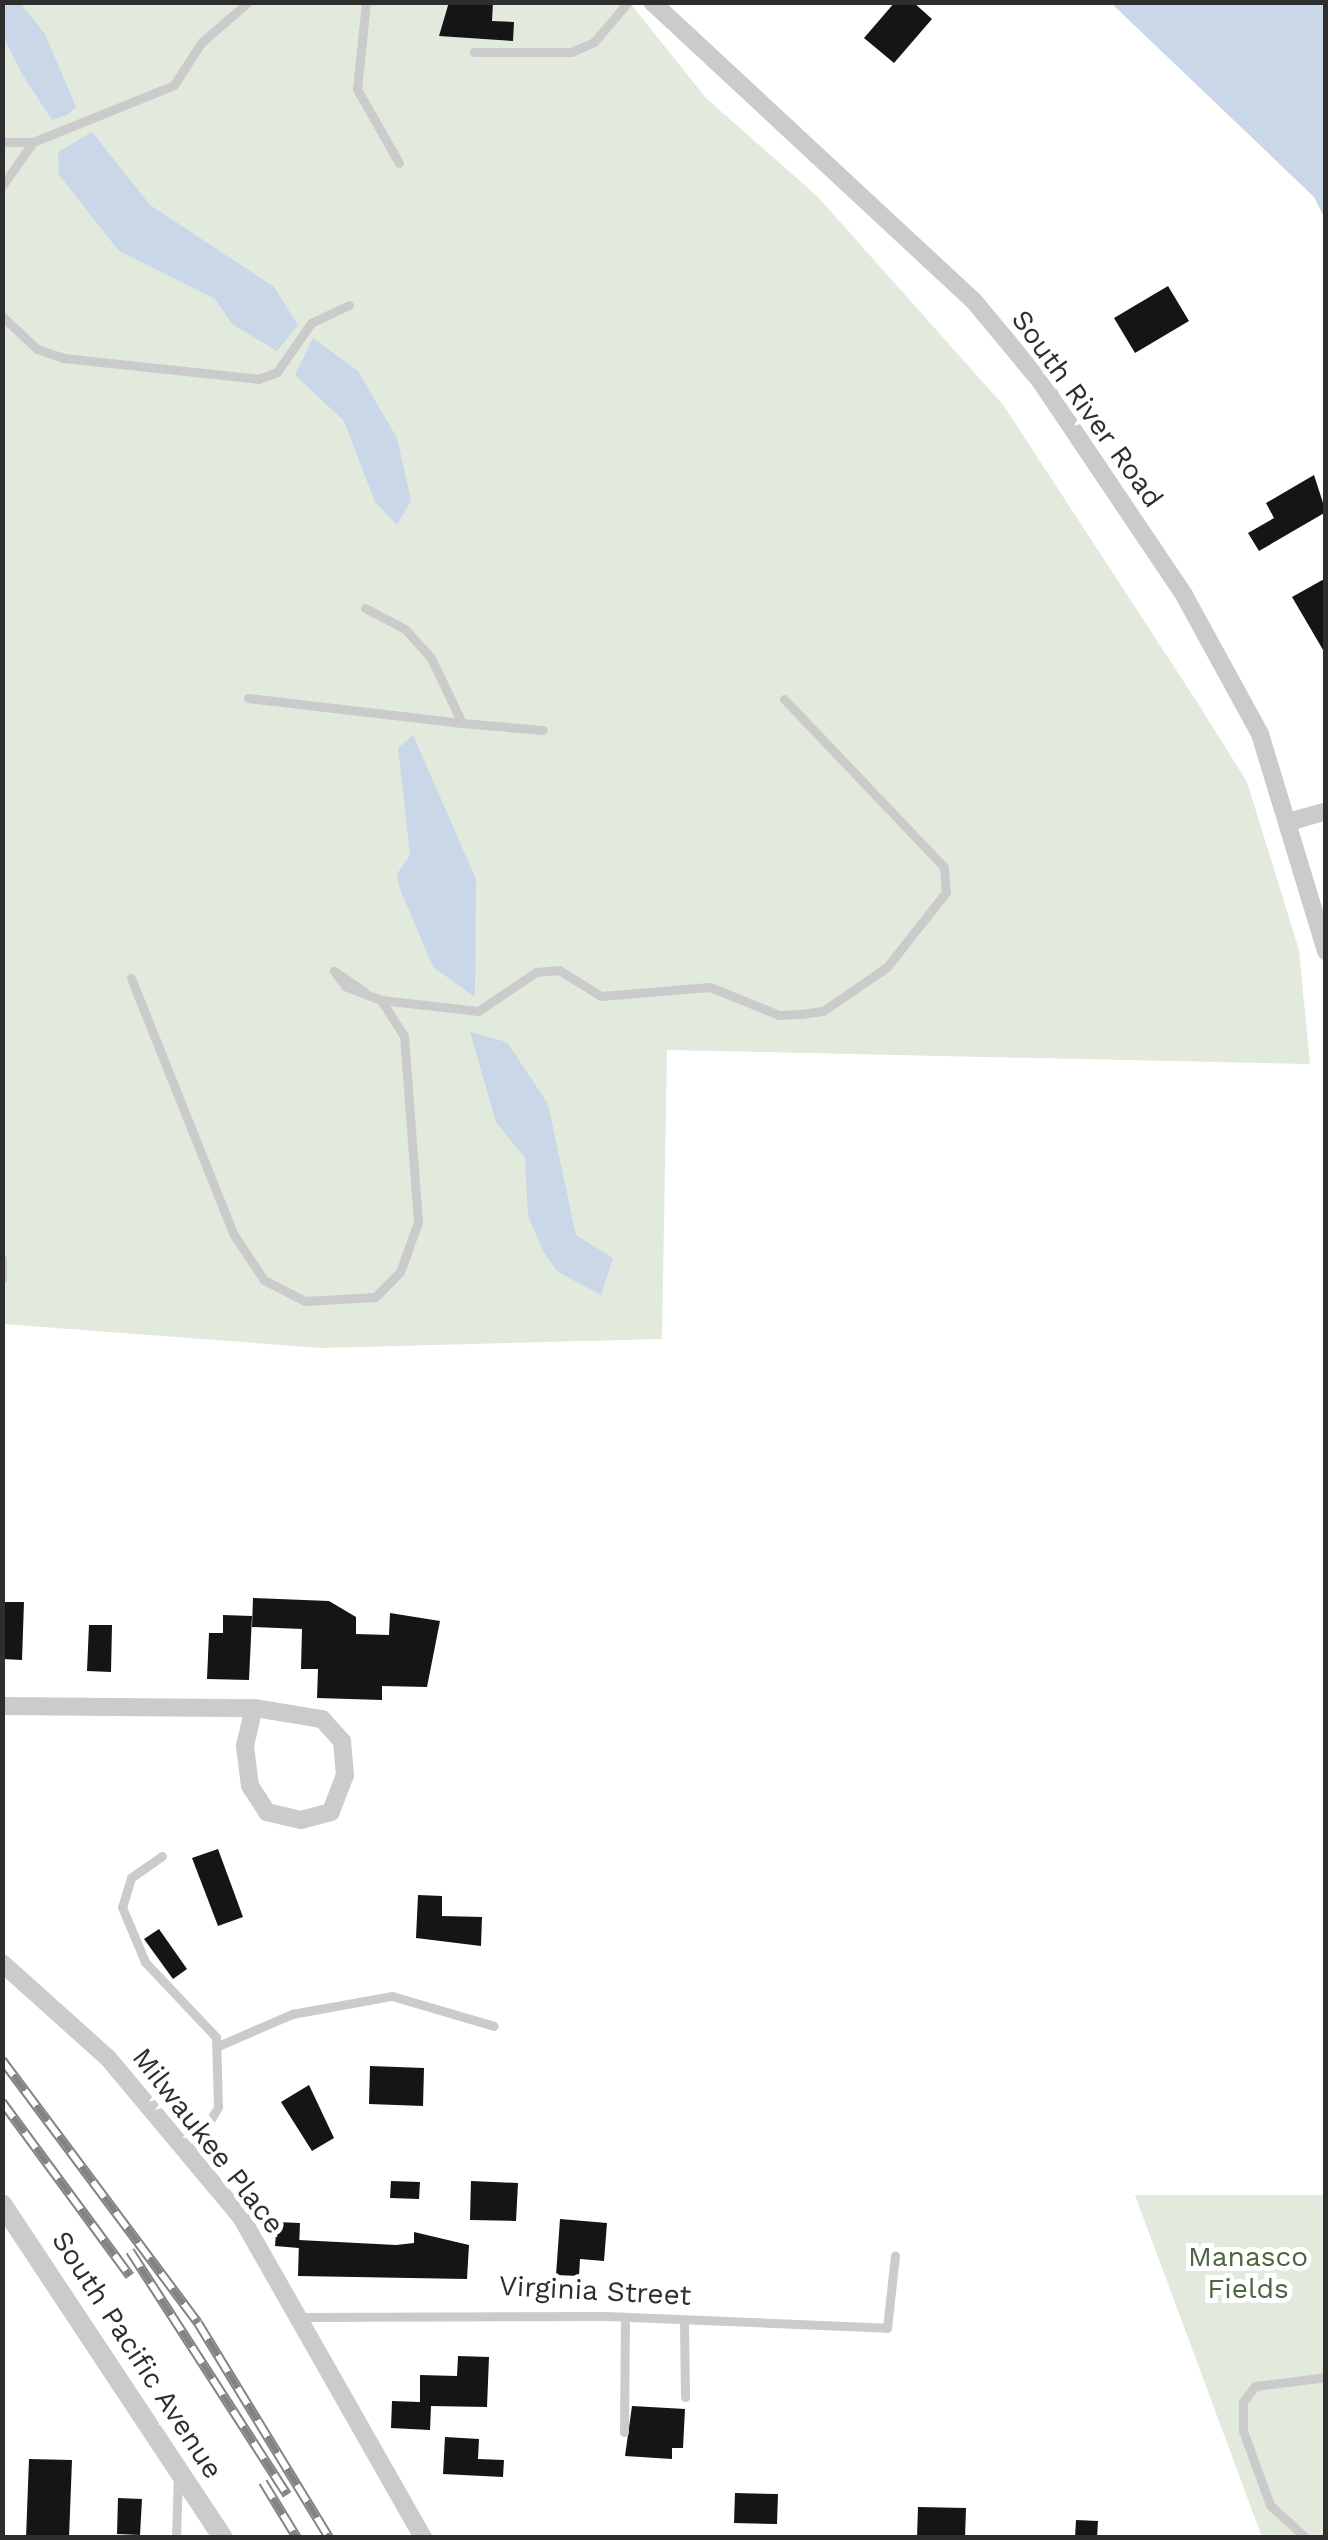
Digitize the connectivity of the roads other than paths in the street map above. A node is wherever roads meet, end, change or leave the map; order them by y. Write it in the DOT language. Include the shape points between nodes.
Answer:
graph roads {
  1 [pos="248,2"];
  2 [pos="366,2"];
  3 [pos="628,2"];
  4 [pos="652,2"];
  5 [pos="474,52"];
  6 [pos="2,142"];
  7 [pos="33,142"];
  8 [pos="398,163"];
  9 [pos="2,186"];
  10 [pos="349,305"];
  11 [pos="2,316"];
  12 [pos="365,608"];
  13 [pos="248,698"];
  14 [pos="784,699"];
  15 [pos="462,723"];
  16 [pos="543,730"];
  17 [pos="1326,811"];
  18 [pos="1292,821"];
  19 [pos="1326,951"];
  20 [pos="130,978"];
  21 [pos="364,991"];
  22 [pos="381,1000"];
  23 [pos="2,1259"];
  24 [pos="2,1279"];
  25 [pos="2,1706"];
  26 [pos="254,1708"];
  27 [pos="162,1856"];
  28 [pos="2,1963"];
  29 [pos="494,2026"];
  30 [pos="218,2046"];
  31 [pos="190,2154"];
  32 [pos="2,2204"];
  33 [pos="2,2236"];
  34 [pos="27,2237"];
  35 [pos="895,2255"];
  36 [pos="301,2317"];
  37 [pos="625,2318"];
  38 [pos="684,2324"];
  39 [pos="1326,2377"];
  40 [pos="685,2397"];
  41 [pos="624,2432"];
  42 [pos="178,2464"];
  43 [pos="176,2538"];
  44 [pos="223,2538"];
  45 [pos="424,2538"];
  46 [pos="1306,2538"];
  1 -- 7 [label="lane" via="201,43 174,84"];
  2 -- 8 [label="lane" via="357,88"];
  3 -- 5 [label="lane" via="594,42 571,52"];
  4 -- 18 [label="street, South River Road" via="974,300 1041,382 1184,594 1260,734"];
  6 -- 7 [label="lane"];
  7 -- 9 [label="lane"];
  10 -- 11 [label="lane" via="310,323 277,372 258,379 63,358 37,349"];
  12 -- 15 [label="lane" via="405,630 431,658"];
  13 -- 15 [label="lane"];
  14 -- 22 [label="lane" via="944,867 946,892 887,966 823,1010 802,1014 779,1015 710,986 601,996 559,970 536,972 478,1010"];
  15 -- 16 [label="lane"];
  17 -- 18 [label="street"];
  18 -- 19 [label="street, South River Road"];
  20 -- 22 [label="lane" via="234,1234 264,1280 305,1301 375,1297 400,1272 418,1222 408,1054"];
  21 -- 22 [label="lane"];
  23 -- 24 [label="lane"];
  25 -- 26 [label="street"];
  26 -- 26 [label="street" via="322,1719 342,1741 345,1775 331,1812 301,1820 267,1812 250,1786 245,1746"];
  27 -- 30 [label="lane" via="131,1878 122,1906 128,1934"];
  28 -- 31 [label="street, Milwaukee Place" via="108,2058"];
  29 -- 30 [label="lane" via="392,1996 292,2014"];
  30 -- 31 [label="lane" via="218,2107"];
  31 -- 36 [label="street, Milwaukee Place"];
  32 -- 34 [label="street, South Pacific Avenue"];
  33 -- 34 [label="street"];
  34 -- 42 [label="street, South Pacific Avenue"];
  35 -- 38 [label="lane, Virginia Street" via="887,2328"];
  36 -- 37 [label="lane, Virginia Street"];
  36 -- 45 [label="street, Milwaukee Place"];
  37 -- 38 [label="lane, Virginia Street"];
  37 -- 41 [label="lane"];
  38 -- 40 [label="lane"];
  39 -- 46 [label="lane" via="1256,2386 1243,2402 1242,2431 1270,2505"];
  42 -- 43 [label="lane"];
  42 -- 44 [label="street, South Pacific Avenue"];
}
